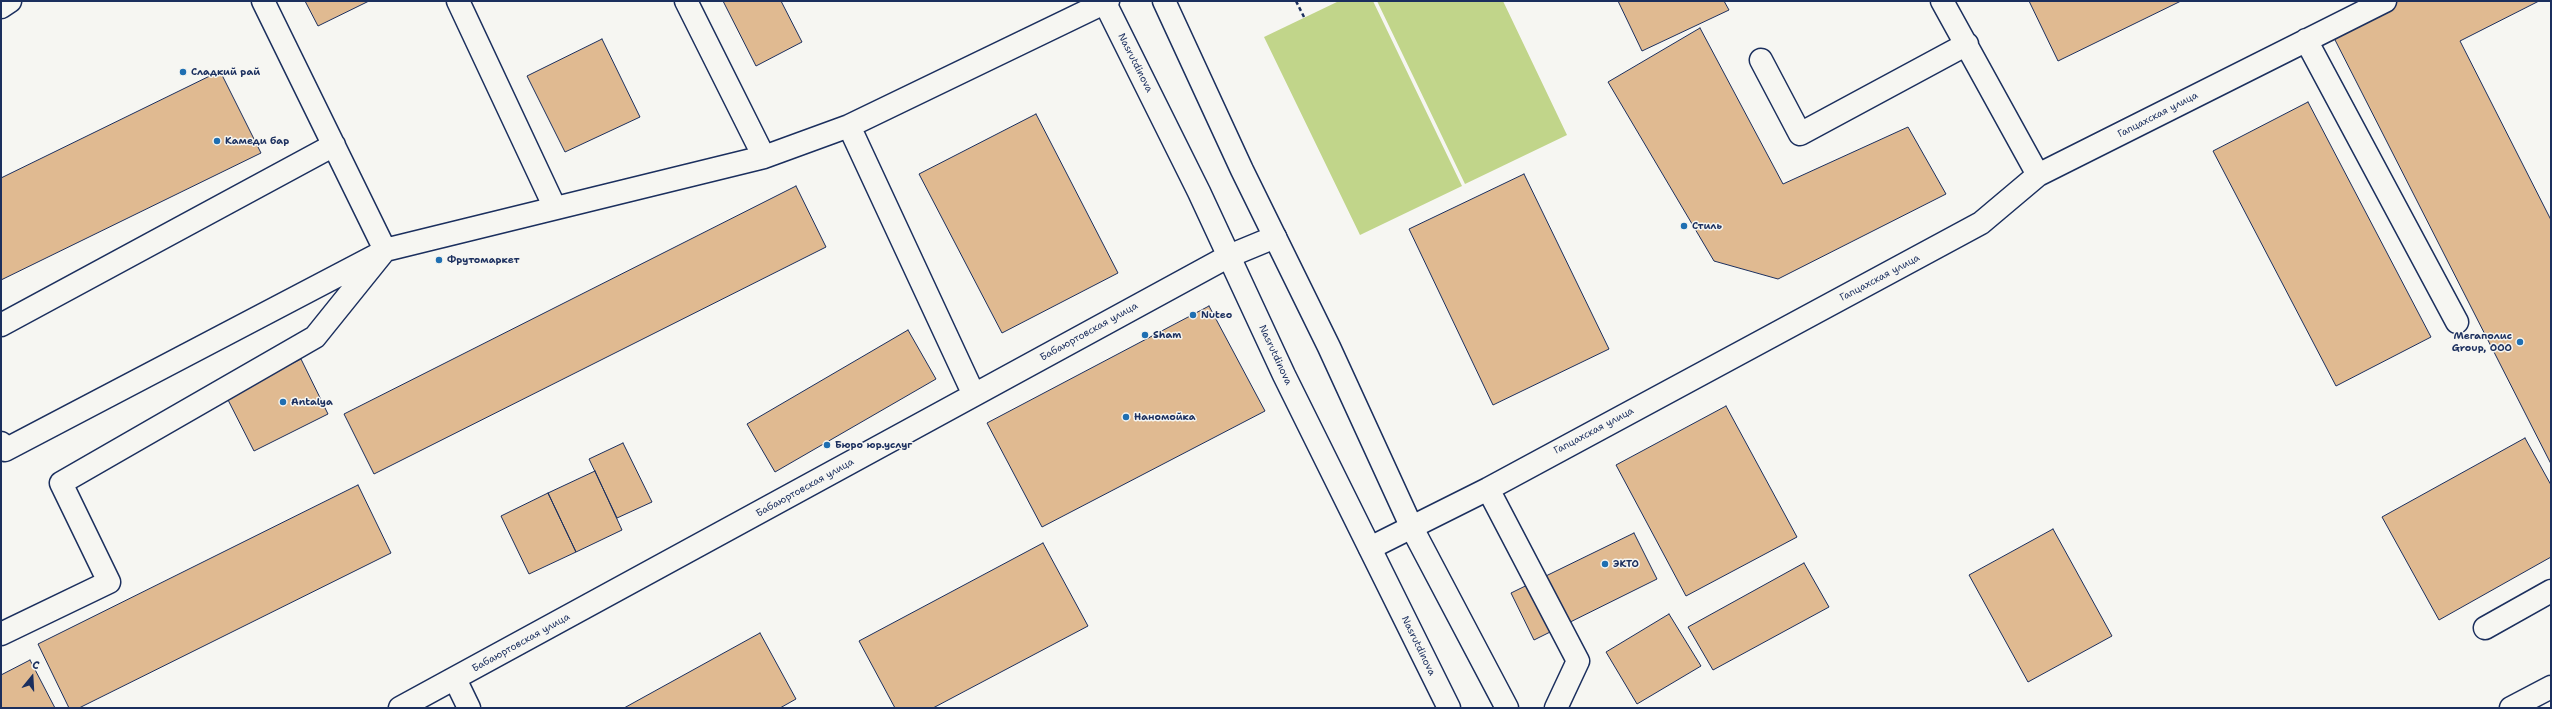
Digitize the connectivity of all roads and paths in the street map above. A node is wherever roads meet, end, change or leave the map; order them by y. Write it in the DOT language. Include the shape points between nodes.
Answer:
graph roads {
  1 [pos="10,1"];
  2 [pos="263,1"];
  3 [pos="458,1"];
  4 [pos="686,1"];
  5 [pos="1105,1"];
  6 [pos="1164,1"];
  7 [pos="1296,1"];
  8 [pos="1942,1"];
  9 [pos="2385,1"];
  10 [pos="1,7"];
  11 [pos="1304,17"];
  12 [pos="2306,40"];
  13 [pos="1967,44"];
  14 [pos="1761,60"];
  15 [pos="849,126"];
  16 [pos="334,145"];
  17 [pos="764,157"];
  18 [pos="2038,175"];
  19 [pos="555,208"];
  20 [pos="1275,237"];
  21 [pos="385,250"];
  22 [pos="1229,256"];
  23 [pos="2457,322"];
  24 [pos="1,324"];
  25 [pos="974,395"];
  26 [pos="1,443"];
  27 [pos="1488,489"];
  28 [pos="1412,528"];
  29 [pos="1370,548"];
  30 [pos="2551,591"];
  31 [pos="2484,628"];
  32 [pos="1,634"];
  33 [pos="455,679"];
  34 [pos="2551,687"];
  35 [pos="400,708"];
  36 [pos="469,708"];
  37 [pos="1449,708"];
  38 [pos="1507,708"];
  39 [pos="1556,708"];
  40 [pos="2511,708"];
  1 -- 10 [label="street"];
  2 -- 16 [label="street"];
  3 -- 19 [label="street"];
  4 -- 17 [label="street"];
  5 -- 15 [label="street"];
  5 -- 22 [label="street, Nasrutdinova"];
  6 -- 20 [label="street"];
  7 -- 11 [label="path"];
  8 -- 13 [label="street"];
  9 -- 12 [label="street, Гапцахская улица"];
  12 -- 18 [label="street, Гапцахская улица"];
  12 -- 23 [label="street"];
  13 -- 14 [label="street" via="1800,134"];
  13 -- 18 [label="street"];
  15 -- 17 [label="street"];
  15 -- 25 [label="street"];
  16 -- 21 [label="street"];
  16 -- 24 [label="street"];
  17 -- 19 [label="street"];
  18 -- 27 [label="street, Гапцахская улица" via="1981,223"];
  19 -- 21 [label="street"];
  20 -- 22 [label="street, Бабаюртовская улица"];
  20 -- 28 [label="street" via="1329,347"];
  21 -- 26 [label="street" via="5,450"];
  21 -- 32 [label="street" via="315,338 61,483 110,582"];
  22 -- 25 [label="street, Бабаюртовская улица"];
  22 -- 29 [label="street, Nasrutdinova" via="1284,375"];
  25 -- 33 [label="street, Бабаюртовская улица"];
  27 -- 28 [label="street, Гапцахская улица"];
  27 -- 39 [label="street" via="1578,661"];
  28 -- 29 [label="street, Гапцахская улица"];
  28 -- 38 [label="street"];
  29 -- 37 [label="street, Nasrutdinova"];
  30 -- 31 [label="street"];
  33 -- 35 [label="street, Бабаюртовская улица"];
  33 -- 36 [label="street"];
  34 -- 40 [label="street"];
}
